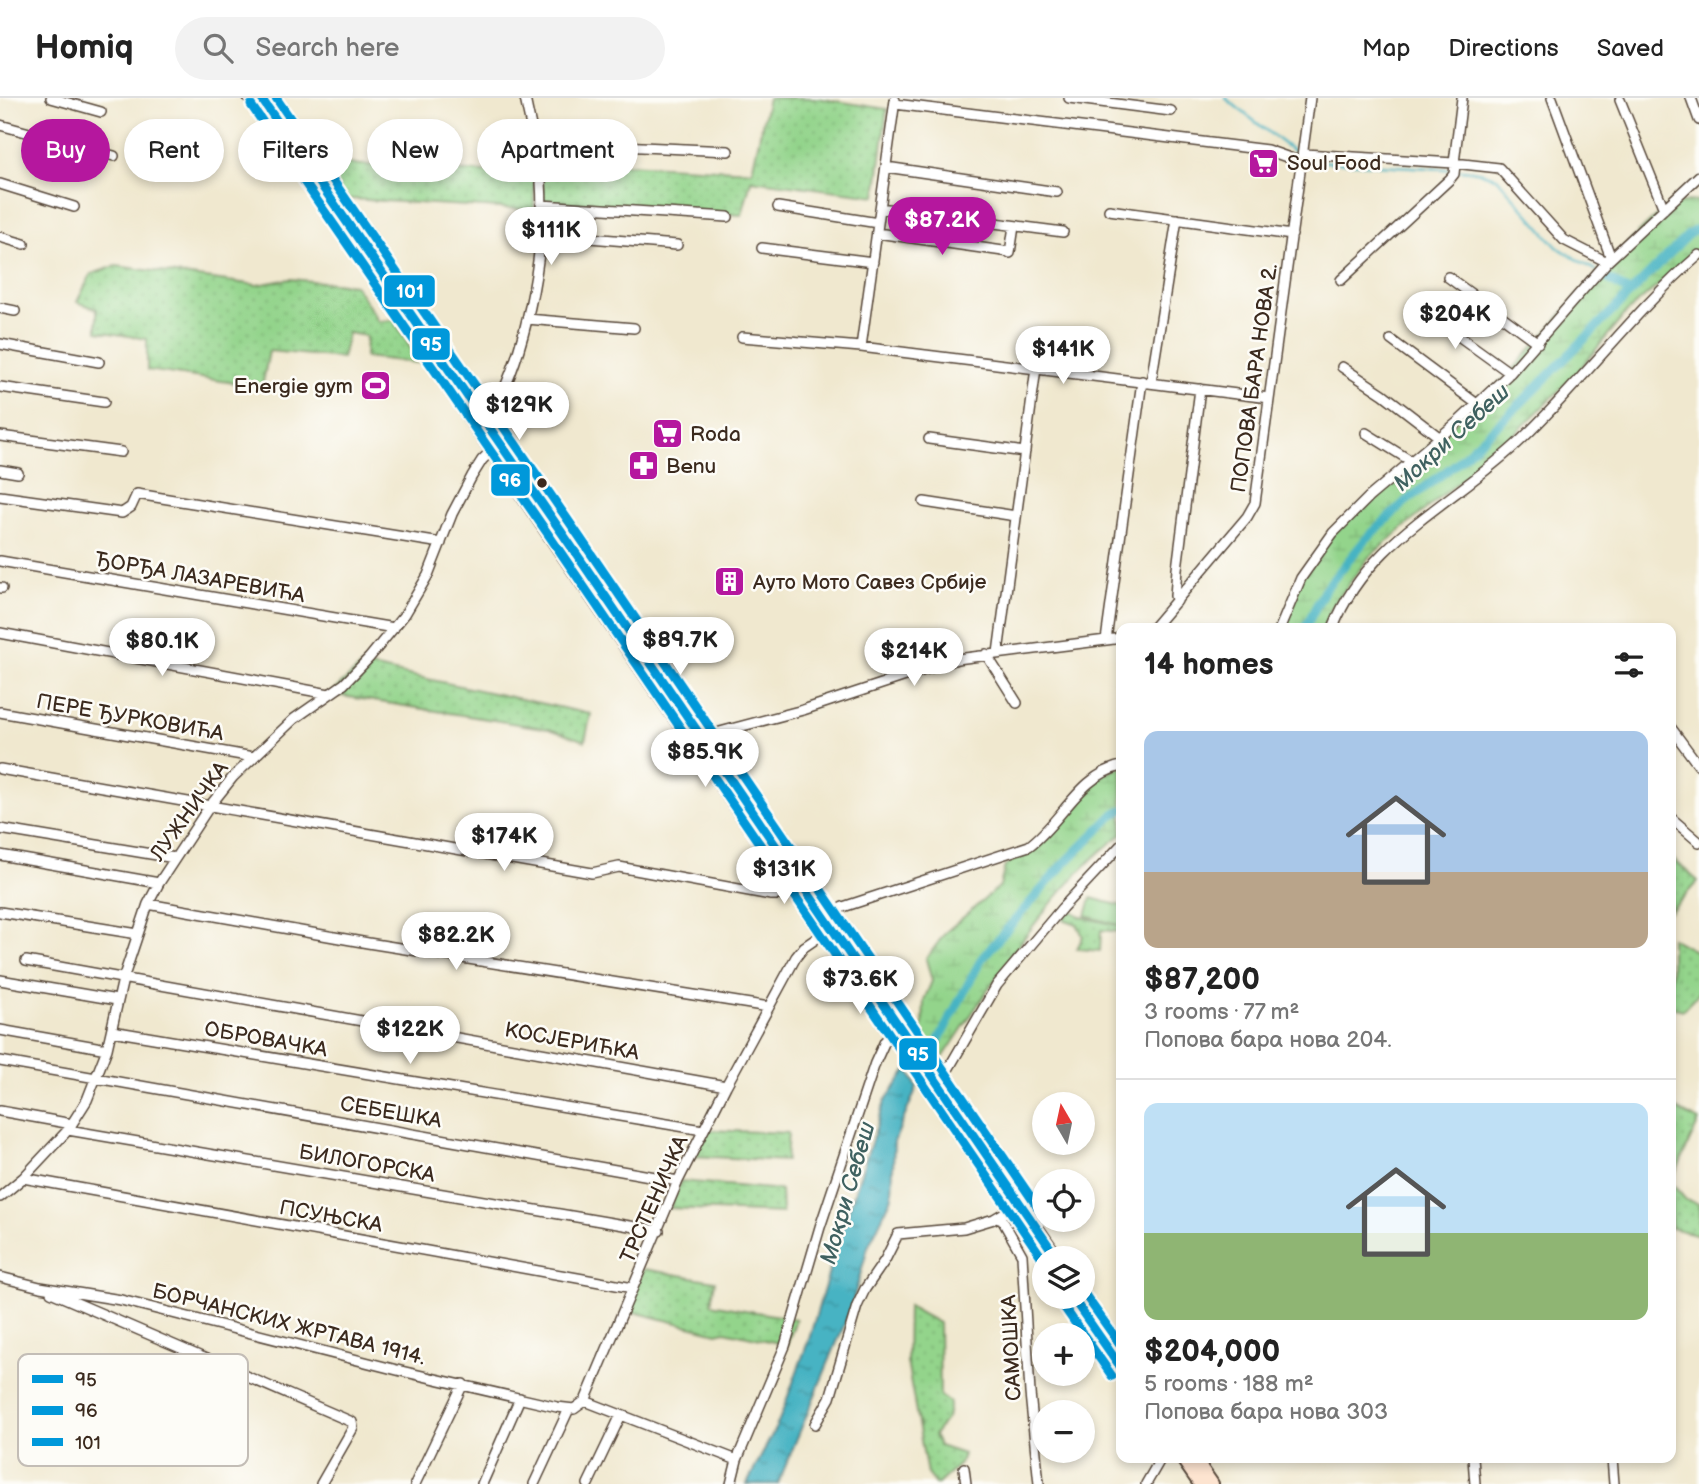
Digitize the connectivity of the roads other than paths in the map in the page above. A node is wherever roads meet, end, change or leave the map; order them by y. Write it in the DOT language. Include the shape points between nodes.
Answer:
graph roads {
  1 [pos="51,98"];
  2 [pos="250,98"];
  3 [pos="261,98"];
  4 [pos="525,98"];
  5 [pos="1069,98"];
  6 [pos="1310,98"];
  7 [pos="1462,98"];
  8 [pos="1552,98"];
  9 [pos="1691,98"];
  10 [pos="1620,100"];
  11 [pos="895,101"];
  12 [pos="1171,111"];
  13 [pos="101,112"];
  14 [pos="529,119"];
  15 [pos="1699,120"];
  16 [pos="0,125"];
  17 [pos="638,147"];
  18 [pos="728,151"];
  19 [pos="114,156"];
  20 [pos="1303,158"];
  21 [pos="1455,166"];
  22 [pos="886,167"];
  23 [pos="1699,176"];
  24 [pos="541,182"];
  25 [pos="0,184"];
  26 [pos="1057,192"];
  27 [pos="541,205"];
  28 [pos="74,207"];
  29 [pos="778,207"];
  30 [pos="880,208"];
  31 [pos="1664,209"];
  32 [pos="1109,210"];
  33 [pos="728,217"];
  34 [pos="1177,219"];
  35 [pos="1014,226"];
  36 [pos="877,228"];
  37 [pos="1063,232"];
  38 [pos="539,234"];
  39 [pos="1292,235"];
  40 [pos="0,237"];
  41 [pos="24,244"];
  42 [pos="677,245"];
  43 [pos="762,248"];
  44 [pos="1699,256"];
  45 [pos="1609,260"];
  46 [pos="873,262"];
  47 [pos="1448,277"];
  48 [pos="1341,280"];
  49 [pos="1417,306"];
  50 [pos="0,308"];
  51 [pos="15,311"];
  52 [pos="527,319"];
  53 [pos="634,328"];
  54 [pos="742,337"];
  55 [pos="1391,340"];
  56 [pos="1538,343"];
  57 [pos="0,344"];
  58 [pos="861,347"];
  59 [pos="99,362"];
  60 [pos="1342,367"];
  61 [pos="1036,368"];
  62 [pos="1510,373"];
  63 [pos="1147,382"];
  64 [pos="0,387"];
  65 [pos="1200,389"];
  66 [pos="1269,398"];
  67 [pos="104,402"];
  68 [pos="1477,404"];
  69 [pos="485,423"];
  70 [pos="1366,433"];
  71 [pos="0,436"];
  72 [pos="1439,437"];
  73 [pos="929,439"];
  74 [pos="492,450"];
  75 [pos="121,452"];
  76 [pos="1025,452"];
  77 [pos="1411,461"];
  78 [pos="0,470"];
  79 [pos="18,473"];
  80 [pos="0,496"];
  81 [pos="924,502"];
  82 [pos="1017,516"];
  83 [pos="441,542"];
  84 [pos="0,561"];
  85 [pos="1177,601"];
  86 [pos="1157,623"];
  87 [pos="1282,623"];
  88 [pos="1335,623"];
  89 [pos="394,628"];
  90 [pos="0,633"];
  91 [pos="1116,639"];
  92 [pos="1105,640"];
  93 [pos="998,653"];
  94 [pos="986,654"];
  95 [pos="330,694"];
  96 [pos="1017,703"];
  97 [pos="0,712"];
  98 [pos="1676,735"];
  99 [pos="700,744"];
  100 [pos="253,757"];
  101 [pos="1699,766"];
  102 [pos="1116,768"];
  103 [pos="0,769"];
  104 [pos="209,807"];
  105 [pos="1676,822"];
  106 [pos="0,829"];
  107 [pos="1699,842"];
  108 [pos="1116,850"];
  109 [pos="0,855"];
  110 [pos="175,858"];
  111 [pos="159,883"];
  112 [pos="791,888"];
  113 [pos="148,904"];
  114 [pos="0,912"];
  115 [pos="824,918"];
  116 [pos="138,934"];
  117 [pos="823,934"];
  118 [pos="26,961"];
  119 [pos="123,979"];
  120 [pos="0,980"];
  121 [pos="117,1000"];
  122 [pos="769,1007"];
  123 [pos="0,1030"];
  124 [pos="112,1031"];
  125 [pos="897,1032"];
  126 [pos="107,1049"];
  127 [pos="0,1060"];
  128 [pos="926,1074"];
  129 [pos="96,1078"];
  130 [pos="939,1085"];
  131 [pos="726,1086"];
  132 [pos="0,1111"];
  133 [pos="70,1127"];
  134 [pos="703,1130"];
  135 [pos="23,1178"];
  136 [pos="678,1181"];
  137 [pos="0,1185"];
  138 [pos="12,1187"];
  139 [pos="0,1197"];
  140 [pos="1005,1213"];
  141 [pos="659,1231"];
  142 [pos="1034,1246"];
  143 [pos="1049,1246"];
  144 [pos="0,1277"];
  145 [pos="40,1287"];
  146 [pos="633,1288"];
  147 [pos="1080,1309"];
  148 [pos="1092,1309"];
  149 [pos="1116,1343"];
  150 [pos="195,1354"];
  151 [pos="1116,1360"];
  152 [pos="248,1377"];
  153 [pos="463,1384"];
  154 [pos="520,1398"];
  155 [pos="585,1401"];
  156 [pos="569,1409"];
  157 [pos="621,1415"];
  158 [pos="815,1423"];
  159 [pos="737,1460"];
  160 [pos="1158,1463"];
  161 [pos="1185,1463"];
  162 [pos="1197,1463"];
  163 [pos="1473,1463"];
  164 [pos="1612,1463"];
  165 [pos="964,1468"];
  166 [pos="321,1484"];
  167 [pos="415,1484"];
  168 [pos="482,1484"];
  169 [pos="534,1484"];
  170 [pos="588,1484"];
  171 [pos="731,1484"];
  172 [pos="966,1484"];
  173 [pos="1039,1484"];
  174 [pos="1146,1484"];
  175 [pos="1200,1484"];
  176 [pos="1212,1484"];
  177 [pos="1475,1484"];
  178 [pos="1614,1484"];
  1 -- 13 [label="street"];
  2 -- 74 [label="main road"];
  3 -- 69 [label="main road"];
  4 -- 14 [label="street"];
  5 -- 12 [label="street"];
  6 -- 20 [label="street, ПОПОВА БАРА НОВА 2."];
  7 -- 21 [label="street"];
  8 -- 45 [label="street"];
  9 -- 15 [label="street"];
  10 -- 31 [label="street"];
  11 -- 20 [label="street"];
  11 -- 22 [label="street"];
  16 -- 19 [label="street"];
  17 -- 18 [label="street"];
  20 -- 21 [label="street"];
  20 -- 39 [label="street, ПОПОВА БАРА НОВА 2."];
  21 -- 45 [label="street" via="1499,168 1564,240"];
  21 -- 48 [label="street"];
  22 -- 26 [label="street"];
  22 -- 30 [label="street"];
  23 -- 31 [label="street"];
  24 -- 27 [label="street"];
  25 -- 28 [label="street"];
  27 -- 33 [label="street"];
  27 -- 38 [label="street"];
  29 -- 36 [label="street"];
  30 -- 35 [label="street"];
  30 -- 36 [label="street"];
  31 -- 45 [label="street"];
  32 -- 34 [label="street"];
  34 -- 39 [label="street"];
  34 -- 63 [label="street"];
  35 -- 36 [label="street" via="1010,253"];
  35 -- 37 [label="street"];
  36 -- 46 [label="street"];
  38 -- 42 [label="street"];
  38 -- 52 [label="street"];
  39 -- 66 [label="street, ПОПОВА БАРА НОВА 2."];
  40 -- 41 [label="street"];
  43 -- 46 [label="street"];
  44 -- 88 [label="street" via="1633,317 1520,441 1372,562"];
  45 -- 56 [label="street"];
  46 -- 58 [label="street"];
  47 -- 56 [label="street"];
  49 -- 62 [label="street"];
  50 -- 51 [label="street"];
  52 -- 53 [label="street"];
  52 -- 69 [label="street" via="505,385"];
  54 -- 58 [label="street"];
  55 -- 68 [label="street"];
  56 -- 62 [label="street"];
  57 -- 59 [label="street"];
  58 -- 61 [label="street"];
  60 -- 72 [label="street"];
  61 -- 63 [label="street"];
  61 -- 76 [label="street"];
  62 -- 68 [label="street"];
  63 -- 65 [label="street"];
  63 -- 92 [label="street"];
  64 -- 67 [label="street"];
  65 -- 66 [label="street"];
  65 -- 85 [label="street"];
  66 -- 85 [label="street, ПОПОВА БАРА НОВА 2." via="1252,510"];
  68 -- 72 [label="street"];
  69 -- 99 [label="main road"];
  70 -- 77 [label="street"];
  71 -- 75 [label="street"];
  72 -- 77 [label="street"];
  73 -- 76 [label="street"];
  74 -- 83 [label="street, ЛУЖНИЧКА" via="472,476"];
  74 -- 99 [label="main road"];
  76 -- 82 [label="street"];
  77 -- 87 [label="street" via="1348,517 1319,551 1301,578"];
  78 -- 79 [label="street"];
  80 -- 83 [label="street" via="122,513 137,494"];
  81 -- 82 [label="street"];
  82 -- 93 [label="street"];
  83 -- 89 [label="street, ЛУЖНИЧКА" via="418,595"];
  84 -- 89 [label="street, ЂОРЂА ЛАЗАРЕВИЋА"];
  85 -- 86 [label="street, ПОПОВА БАРА НОВА 2."];
  89 -- 95 [label="street, ЛУЖНИЧКА"];
  90 -- 95 [label="street"];
  91 -- 92 [label="street"];
  92 -- 93 [label="street"];
  93 -- 94 [label="street"];
  94 -- 96 [label="street"];
  94 -- 99 [label="street" via="946,662 716,733"];
  95 -- 100 [label="street, ЛУЖНИЧКА"];
  97 -- 100 [label="street, ПЕРЕ ЂУРКОВИЋА"];
  98 -- 101 [label="street"];
  99 -- 112 [label="main road"];
  99 -- 115 [label="main road"];
  100 -- 104 [label="street, ЛУЖНИЧКА"];
  102 -- 115 [label="street" via="1092,781 1029,846 843,906"];
  103 -- 104 [label="street"];
  104 -- 110 [label="street, ЛУЖНИЧКА"];
  104 -- 112 [label="street" via="592,873 619,867 771,895"];
  105 -- 107 [label="street"];
  106 -- 110 [label="street"];
  108 -- 130 [label="street" via="998,985"];
  109 -- 111 [label="street"];
  110 -- 111 [label="street, ЛУЖНИЧКА"];
  111 -- 113 [label="street, ЛУЖНИЧКА"];
  112 -- 117 [label="main road"];
  113 -- 116 [label="street, ЛУЖНИЧКА"];
  113 -- 122 [label="street"];
  114 -- 116 [label="street"];
  115 -- 125 [label="main road"];
  116 -- 119 [label="street, ЛУЖНИЧКА"];
  117 -- 122 [label="street, ТРСТЕНИЧКА" via="801,950"];
  117 -- 125 [label="main road"];
  118 -- 119 [label="street, КОСЈЕРИЋКА"];
  119 -- 121 [label="street, ЛУЖНИЧКА"];
  119 -- 131 [label="street, КОСЈЕРИЋКА"];
  120 -- 121 [label="street"];
  121 -- 124 [label="street, ЛУЖНИЧКА"];
  122 -- 131 [label="street, ТРСТЕНИЧКА"];
  123 -- 126 [label="street"];
  124 -- 126 [label="street, ЛУЖНИЧКА"];
  124 -- 134 [label="street, ОБРОВАЧКА"];
  125 -- 128 [label="main road"];
  125 -- 159 [label="street" via="883,1043 875,1063 785,1346"];
  126 -- 129 [label="street, ЛУЖНИЧКА"];
  127 -- 129 [label="street, СЕБЕШКА"];
  128 -- 130 [label="main road"];
  128 -- 140 [label="main road"];
  129 -- 133 [label="street, ЛУЖНИЧКА"];
  129 -- 136 [label="street, СЕБЕШКА"];
  130 -- 143 [label="main road"];
  131 -- 134 [label="street, ТРСТЕНИЧКА"];
  132 -- 133 [label="street, БИЛОГОРСКА"];
  133 -- 135 [label="street, ЛУЖНИЧКА"];
  133 -- 141 [label="street, БИЛОГОРСКА"];
  134 -- 136 [label="street, ТРСТЕНИЧКА"];
  135 -- 138 [label="street, ЛУЖНИЧКА"];
  135 -- 146 [label="street, ПСУЊСКА"];
  136 -- 141 [label="street, ТРСТЕНИЧКА"];
  137 -- 138 [label="street"];
  138 -- 139 [label="street, ЛУЖНИЧКА"];
  140 -- 142 [label="main road"];
  140 -- 158 [label="street" via="947,1231 898,1234 861,1298 830,1398"];
  140 -- 173 [label="street, САМОШКА" via="1022,1255"];
  141 -- 146 [label="street, ТРСТЕНИЧКА"];
  144 -- 145 [label="street, БОРЧАНСКИХ ЖРТАВА 1914."];
  145 -- 150 [label="street"];
  145 -- 153 [label="street, БОРЧАНСКИХ ЖРТАВА 1914." via="134,1303"];
  146 -- 155 [label="street, ТРСТЕНИЧКА"];
  147 -- 151 [label="main road"];
  148 -- 149 [label="main road"];
  152 -- 166 [label="street" via="352,1422 353,1428"];
  153 -- 154 [label="street, БОРЧАНСКИХ ЖРТАВА 1914."];
  153 -- 167 [label="street"];
  154 -- 156 [label="street, БОРЧАНСКИХ ЖРТАВА 1914."];
  154 -- 168 [label="street"];
  155 -- 156 [label="street"];
  155 -- 157 [label="street"];
  156 -- 169 [label="street"];
  157 -- 159 [label="street"];
  157 -- 170 [label="street"];
  159 -- 171 [label="street"];
  160 -- 174 [label="street"];
  161 -- 175 [label="main road"];
  162 -- 176 [label="main road"];
  163 -- 177 [label="street"];
  164 -- 178 [label="street"];
  165 -- 172 [label="street"];
}
